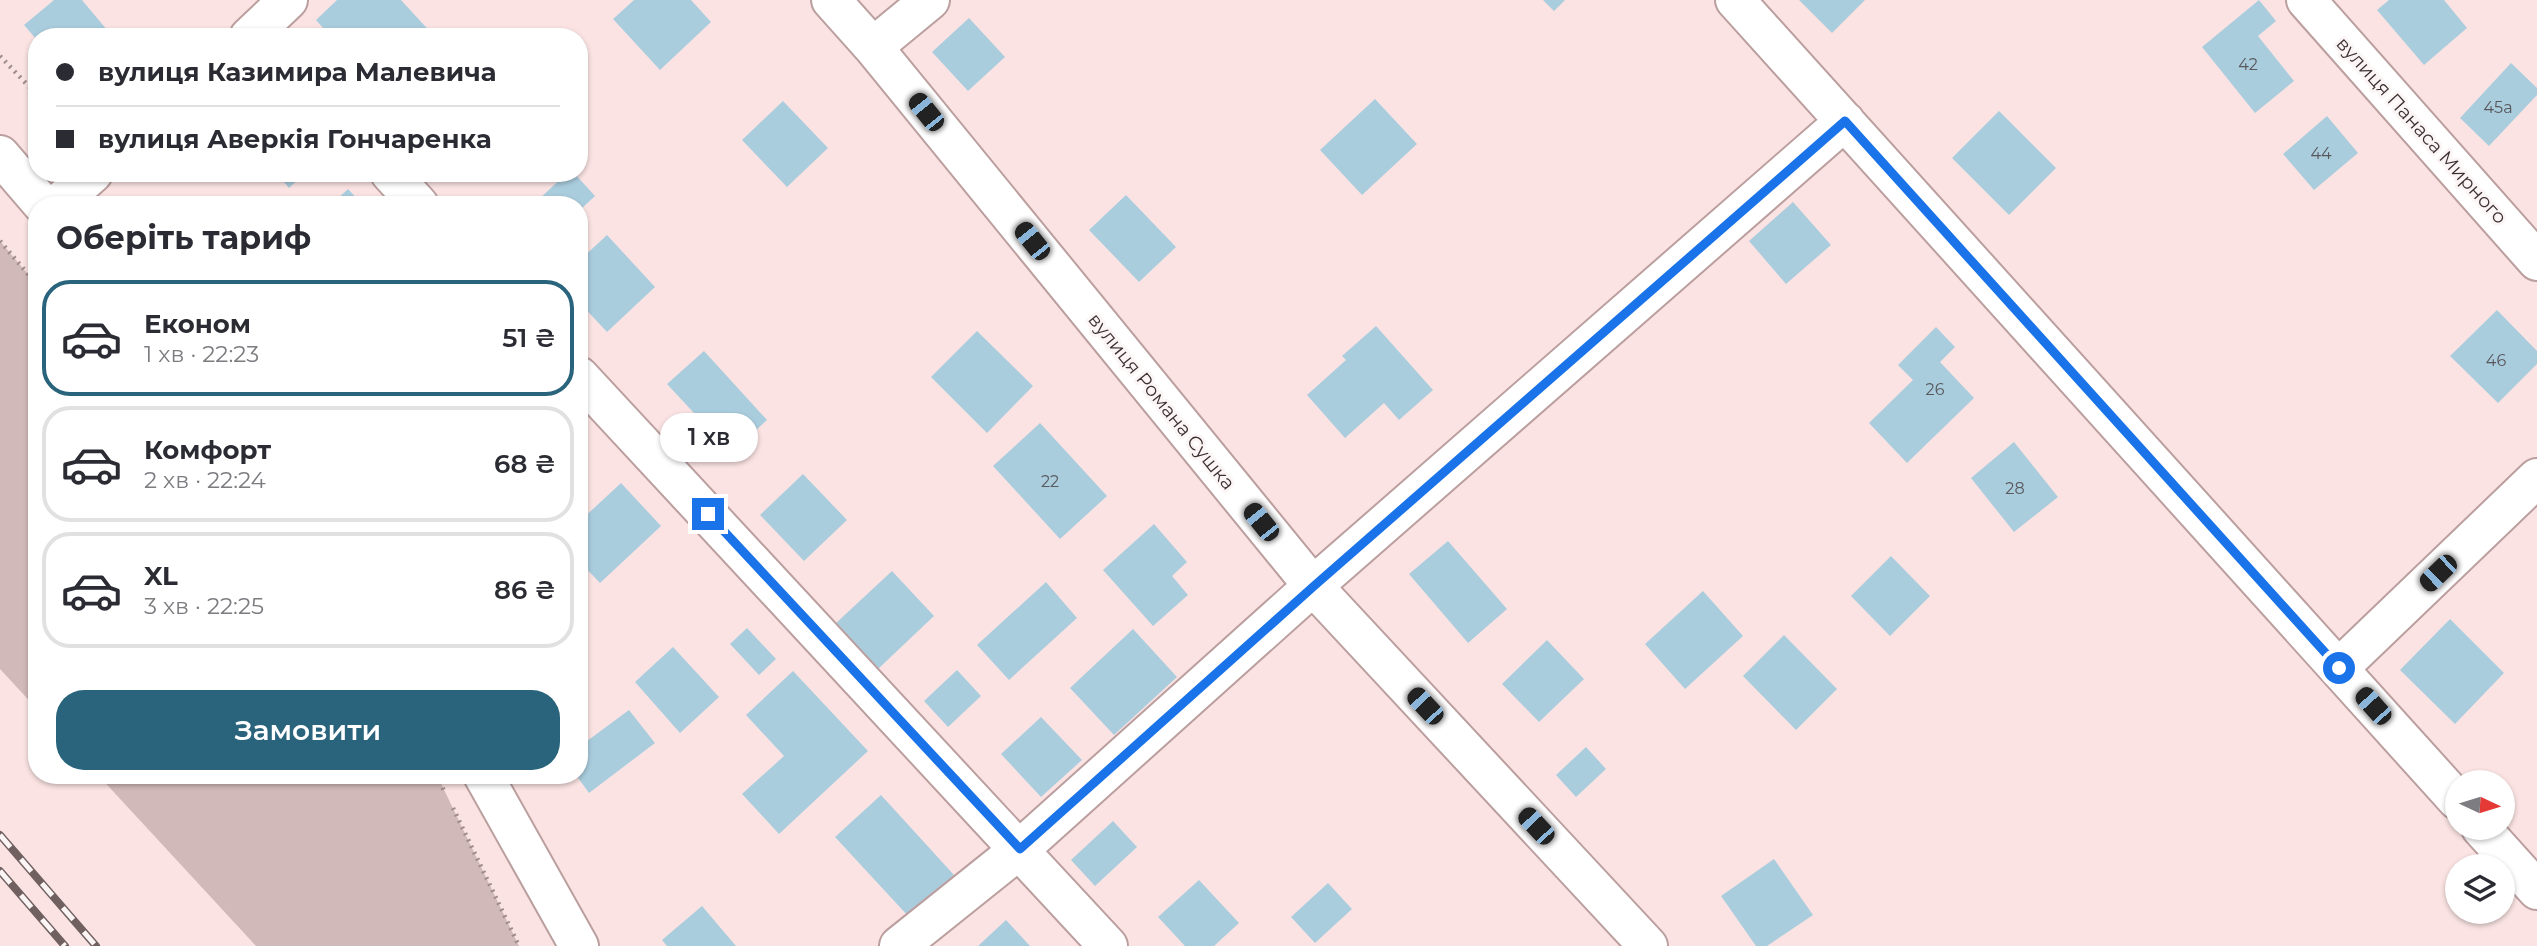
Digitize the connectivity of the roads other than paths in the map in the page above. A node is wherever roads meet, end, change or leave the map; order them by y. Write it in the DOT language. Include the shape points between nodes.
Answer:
graph roads {
  1 [pos="288,0"];
  2 [pos="831,0"];
  3 [pos="930,0"];
  4 [pos="1735,0"];
  5 [pos="2306,0"];
  6 [pos="262,28"];
  7 [pos="873,47"];
  8 [pos="1845,121"];
  9 [pos="0,155"];
  10 [pos="83,182"];
  11 [pos="398,182"];
  12 [pos="35,196"];
  13 [pos="67,196"];
  14 [pos="411,196"];
  15 [pos="2537,261"];
  16 [pos="588,386"];
  17 [pos="2537,478"];
  18 [pos="1314,586"];
  19 [pos="2339,668"];
  20 [pos="488,784"];
  21 [pos="2445,787"];
  22 [pos="2493,840"];
  23 [pos="1020,849"];
  24 [pos="2537,890"];
  25 [pos="579,946"];
  26 [pos="899,946"];
  27 [pos="1108,946"];
  28 [pos="1648,946"];
  1 -- 6 [label="street"];
  2 -- 7 [label="street, вулиця Романа Сушка"];
  3 -- 7 [label="street"];
  4 -- 8 [label="street"];
  5 -- 15 [label="street, вулиця Панаса Мирного"];
  7 -- 18 [label="street, вулиця Романа Сушка"];
  8 -- 18 [label="street"];
  8 -- 19 [label="street"];
  9 -- 12 [label="street"];
  10 -- 13 [label="street"];
  11 -- 14 [label="street"];
  16 -- 23 [label="street"];
  17 -- 19 [label="street"];
  18 -- 23 [label="street"];
  18 -- 28 [label="street, вулиця Романа Сушка"];
  19 -- 21 [label="street"];
  20 -- 25 [label="street"];
  22 -- 24 [label="street"];
  23 -- 26 [label="street"];
  23 -- 27 [label="street"];
}
